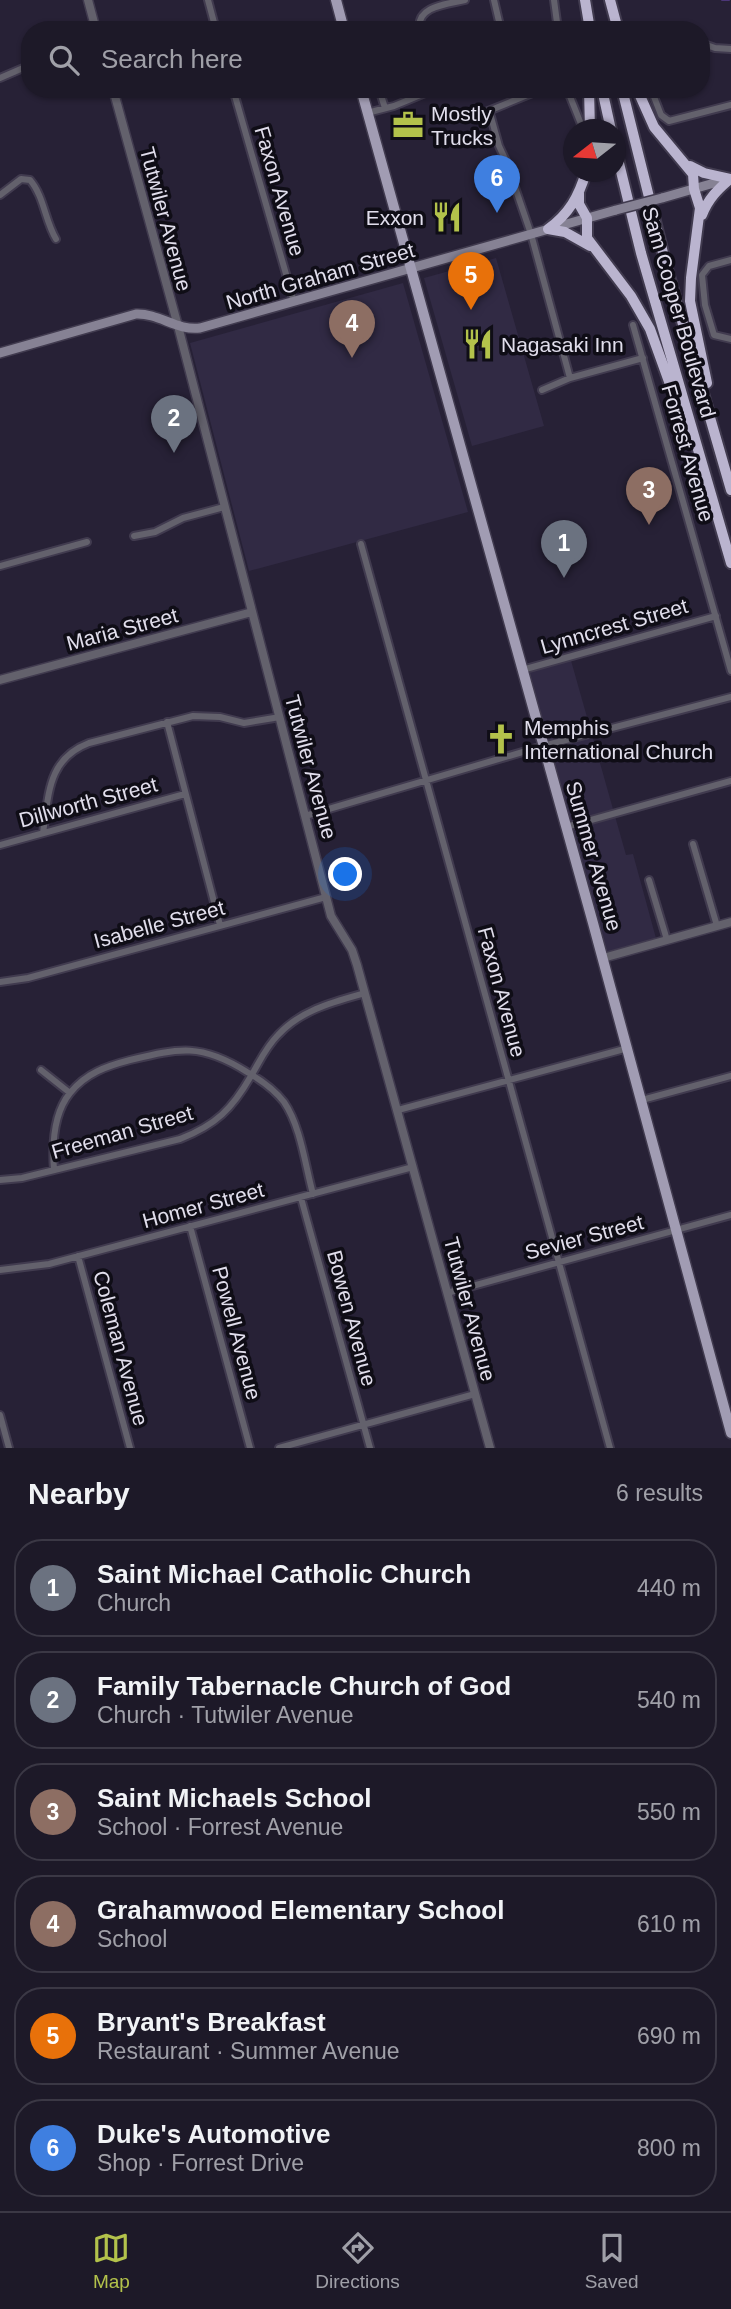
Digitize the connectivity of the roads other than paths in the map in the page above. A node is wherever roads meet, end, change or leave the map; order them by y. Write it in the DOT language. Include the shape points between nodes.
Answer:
graph roads {
  1 [pos="89,0"];
  2 [pos="208,0"];
  3 [pos="336,0"];
  4 [pos="426,0"];
  5 [pos="465,0"];
  6 [pos="494,0"];
  7 [pos="554,0"];
  8 [pos="582,0"];
  9 [pos="604,0"];
  10 [pos="610,0"];
  11 [pos="429,9"];
  12 [pos="94,21"];
  13 [pos="214,21"];
  14 [pos="342,21"];
  15 [pos="419,21"];
  16 [pos="498,21"];
  17 [pos="557,21"];
  18 [pos="583,21"];
  19 [pos="588,21"];
  20 [pos="608,21"];
  21 [pos="616,21"];
  22 [pos="710,45"];
  23 [pos="731,49"];
  24 [pos="21,69"];
  25 [pos="0,78"];
  26 [pos="115,98"];
  27 [pos="236,98"];
  28 [pos="363,98"];
  29 [pos="381,98"];
  30 [pos="411,98"];
  31 [pos="520,98"];
  32 [pos="571,98"];
  33 [pos="589,98"];
  34 [pos="604,98"];
  35 [pos="624,98"];
  36 [pos="641,98"];
  37 [pos="654,98"];
  38 [pos="731,105"];
  39 [pos="384,108"];
  40 [pos="367,113"];
  41 [pos="579,119"];
  42 [pos="590,119"];
  43 [pos="609,119"];
  44 [pos="684,162"];
  45 [pos="731,179"];
  46 [pos="583,182"];
  47 [pos="623,182"];
  48 [pos="694,189"];
  49 [pos="579,193"];
  50 [pos="0,195"];
  51 [pos="587,218"];
  52 [pos="699,224"];
  53 [pos="548,229"];
  54 [pos="531,234"];
  55 [pos="56,239"];
  56 [pos="596,250"];
  57 [pos="731,260"];
  58 [pos="410,269"];
  59 [pos="294,302"];
  60 [pos="633,325"];
  61 [pos="178,326"];
  62 [pos="731,339"];
  63 [pos="0,353"];
  64 [pos="643,358"];
  65 [pos="570,379"];
  66 [pos="542,390"];
  67 [pos="713,427"];
  68 [pos="731,490"];
  69 [pos="224,507"];
  70 [pos="134,536"];
  71 [pos="86,542"];
  72 [pos="362,544"];
  73 [pos="731,564"];
  74 [pos="0,566"];
  75 [pos="252,612"];
  76 [pos="716,616"];
  77 [pos="522,671"];
  78 [pos="731,671"];
  79 [pos="0,680"];
  80 [pos="731,697"];
  81 [pos="279,717"];
  82 [pos="167,722"];
  83 [pos="543,747"];
  84 [pos="426,781"];
  85 [pos="731,781"];
  86 [pos="186,794"];
  87 [pos="305,816"];
  88 [pos="566,827"];
  89 [pos="43,833"];
  90 [pos="693,844"];
  91 [pos="0,845"];
  92 [pos="649,880"];
  93 [pos="326,897"];
  94 [pos="731,922"];
  95 [pos="220,925"];
  96 [pos="717,926"];
  97 [pos="667,940"];
  98 [pos="603,958"];
  99 [pos="0,982"];
  100 [pos="365,993"];
  101 [pos="628,1048"];
  102 [pos="41,1070"];
  103 [pos="252,1075"];
  104 [pos="731,1076"];
  105 [pos="509,1080"];
  106 [pos="70,1093"];
  107 [pos="642,1100"];
  108 [pos="398,1110"];
  109 [pos="412,1167"];
  110 [pos="54,1170"];
  111 [pos="0,1180"];
  112 [pos="313,1194"];
  113 [pos="301,1198"];
  114 [pos="731,1215"];
  115 [pos="190,1226"];
  116 [pos="676,1230"];
  117 [pos="78,1256"];
  118 [pos="559,1261"];
  119 [pos="0,1270"];
  120 [pos="447,1293"];
  121 [pos="475,1394"];
  122 [pos="0,1415"];
  123 [pos="364,1424"];
  124 [pos="731,1433"];
  125 [pos="9,1448"];
  126 [pos="130,1448"];
  127 [pos="250,1448"];
  128 [pos="279,1448"];
  129 [pos="370,1448"];
  130 [pos="490,1448"];
  131 [pos="610,1448"];
  1 -- 12 [label="street"];
  2 -- 13 [label="street"];
  3 -- 14 [label="main road"];
  4 -- 11 [label="street"];
  5 -- 11 [label="street"];
  6 -- 16 [label="street"];
  7 -- 17 [label="street"];
  8 -- 18 [label="highway"];
  8 -- 19 [label="highway"];
  9 -- 20 [label="highway"];
  10 -- 21 [label="highway"];
  11 -- 15 [label="street"];
  22 -- 23 [label="street"];
  24 -- 25 [label="street"];
  26 -- 61 [label="street, Tutwiler Avenue"];
  27 -- 59 [label="street, Faxon Avenue"];
  28 -- 40 [label="main road, Summer Avenue"];
  29 -- 39 [label="street"];
  30 -- 39 [label="street"];
  31 -- 54 [label="street" via="486,112"];
  32 -- 41 [label="street"];
  33 -- 42 [label="highway"];
  34 -- 43 [label="highway"];
  35 -- 67 [label="highway, Sam Cooper Boulevard" via="650,208"];
  36 -- 44 [label="highway" via="654,127"];
  37 -- 38 [label="street" via="661,115 669,121"];
  39 -- 40 [label="street"];
  40 -- 58 [label="main road, Summer Avenue"];
  44 -- 45 [label="highway" via="697,171"];
  44 -- 48 [label="highway" via="691,169"];
  45 -- 48 [label="main road, North Graham Street"];
  45 -- 52 [label="highway" via="706,205"];
  46 -- 49 [label="highway"];
  47 -- 73 [label="highway, Sam Cooper Boulevard"];
  48 -- 51 [label="main road, North Graham Street, bridge"];
  48 -- 52 [label="highway"];
  49 -- 51 [label="highway"];
  49 -- 53 [label="highway" via="563,219"];
  50 -- 55 [label="street" via="21,179 30,180"];
  51 -- 53 [label="main road, North Graham Street"];
  51 -- 56 [label="highway" via="587,238"];
  52 -- 67 [label="highway" via="690,301"];
  53 -- 54 [label="main road, North Graham Street"];
  53 -- 56 [label="highway" via="565,232"];
  54 -- 58 [label="main road, North Graham Street"];
  54 -- 65 [label="street"];
  56 -- 73 [label="highway" via="650,329"];
  57 -- 62 [label="street" via="704,270 702,275 714,335"];
  58 -- 59 [label="main road, North Graham Street"];
  58 -- 77 [label="main road, Summer Avenue"];
  59 -- 61 [label="main road, North Graham Street" via="200,328"];
  60 -- 64 [label="street, Forrest Avenue"];
  61 -- 63 [label="main road, North Graham Street" via="136,314"];
  61 -- 69 [label="street, Tutwiler Avenue"];
  64 -- 65 [label="street"];
  64 -- 76 [label="street, Forrest Avenue"];
  65 -- 66 [label="street"];
  67 -- 68 [label="highway, Sam Cooper Boulevard"];
  69 -- 70 [label="street"];
  69 -- 75 [label="street, Tutwiler Avenue"];
  71 -- 74 [label="street"];
  72 -- 84 [label="street, Faxon Avenue"];
  75 -- 79 [label="street, Maria Street"];
  75 -- 81 [label="street, Tutwiler Avenue"];
  76 -- 77 [label="street, Lynncrest Street"];
  76 -- 78 [label="street, Forrest Avenue"];
  77 -- 83 [label="main road, Summer Avenue"];
  80 -- 83 [label="street"];
  81 -- 82 [label="street" via="244,723 193,716"];
  81 -- 87 [label="street, Tutwiler Avenue"];
  82 -- 86 [label="street"];
  82 -- 89 [label="street" via="89,743 69,753 54,774"];
  83 -- 84 [label="street"];
  83 -- 88 [label="main road, Summer Avenue"];
  84 -- 87 [label="street"];
  84 -- 105 [label="street, Faxon Avenue"];
  85 -- 88 [label="street"];
  86 -- 89 [label="street, Dillworth Street"];
  86 -- 95 [label="street"];
  87 -- 93 [label="street, Tutwiler Avenue"];
  88 -- 98 [label="main road, Summer Avenue"];
  89 -- 91 [label="street, Dillworth Street"];
  90 -- 96 [label="street"];
  92 -- 97 [label="street"];
  93 -- 95 [label="street, Isabelle Street"];
  93 -- 100 [label="street, Tutwiler Avenue" via="354,956"];
  94 -- 96 [label="street"];
  95 -- 99 [label="street, Isabelle Street"];
  96 -- 97 [label="street"];
  97 -- 98 [label="street"];
  98 -- 101 [label="main road, Summer Avenue"];
  100 -- 103 [label="street, Freeman Street" via="301,1015 265,1049"];
  100 -- 108 [label="street, Tutwiler Avenue"];
  101 -- 105 [label="street"];
  101 -- 107 [label="main road, Summer Avenue"];
  102 -- 106 [label="street"];
  103 -- 106 [label="street" via="226,1058 174,1049 107,1066"];
  103 -- 110 [label="street, Freeman Street" via="222,1116 202,1130"];
  103 -- 112 [label="street" via="285,1104"];
  104 -- 107 [label="street"];
  105 -- 108 [label="street"];
  105 -- 118 [label="street, Faxon Avenue"];
  106 -- 110 [label="street" via="55,1128"];
  107 -- 116 [label="main road, Summer Avenue"];
  108 -- 109 [label="street, Tutwiler Avenue"];
  109 -- 112 [label="street, Homer Street"];
  109 -- 120 [label="street, Tutwiler Avenue"];
  110 -- 111 [label="street, Freeman Street"];
  112 -- 113 [label="street, Homer Street"];
  113 -- 115 [label="street, Homer Street"];
  113 -- 123 [label="street, Bowen Avenue"];
  114 -- 116 [label="street, Sevier Street"];
  115 -- 117 [label="street, Homer Street"];
  115 -- 127 [label="street, Powell Avenue"];
  116 -- 118 [label="street, Sevier Street"];
  116 -- 124 [label="main road, Summer Avenue"];
  117 -- 119 [label="street, Homer Street"];
  117 -- 126 [label="street, Coleman Avenue"];
  118 -- 120 [label="street, Sevier Street"];
  118 -- 131 [label="street, Faxon Avenue"];
  120 -- 121 [label="street, Tutwiler Avenue"];
  121 -- 123 [label="street"];
  121 -- 130 [label="street, Tutwiler Avenue"];
  122 -- 125 [label="street"];
  123 -- 128 [label="street"];
  123 -- 129 [label="street, Bowen Avenue"];
}
